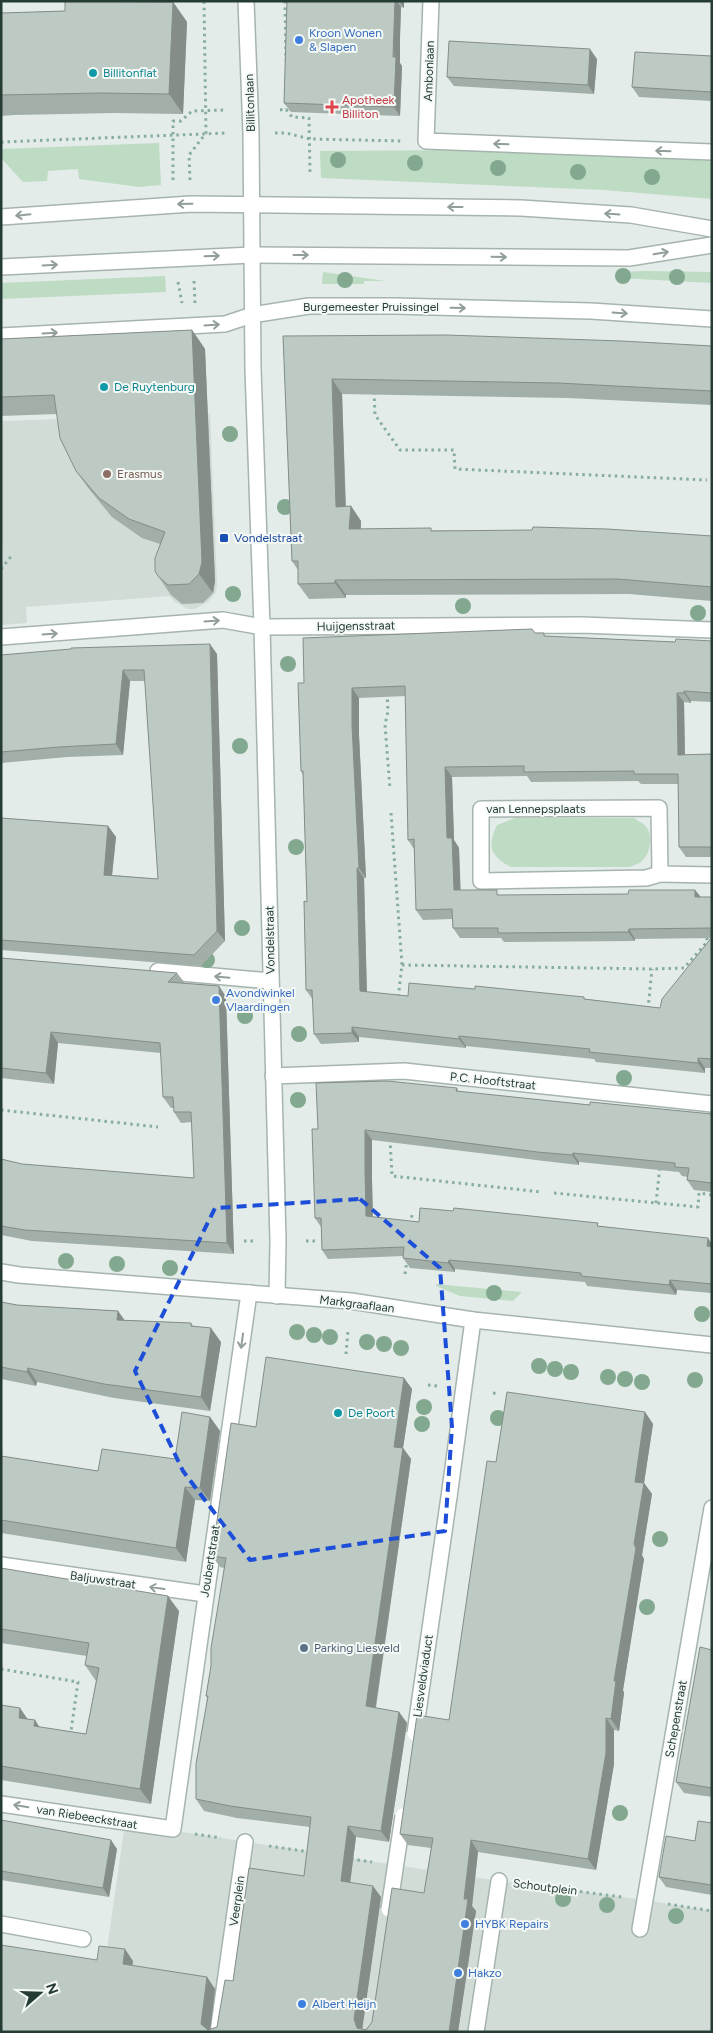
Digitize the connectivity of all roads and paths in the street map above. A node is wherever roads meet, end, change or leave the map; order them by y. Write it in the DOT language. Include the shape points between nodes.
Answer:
graph roads {
  1 [pos="204,1"];
  2 [pos="246,1"];
  3 [pos="285,1"];
  4 [pos="431,1"];
  5 [pos="286,70"];
  6 [pos="286,99"];
  7 [pos="286,109"];
  8 [pos="205,110"];
  9 [pos="225,110"];
  10 [pos="280,110"];
  11 [pos="206,133"];
  12 [pos="251,133"];
  13 [pos="172,135"];
  14 [pos="310,139"];
  15 [pos="426,141"];
  16 [pos="1,142"];
  17 [pos="712,152"];
  18 [pos="310,174"];
  19 [pos="190,181"];
  20 [pos="173,182"];
  21 [pos="251,205"];
  22 [pos="1,217"];
  23 [pos="712,229"];
  24 [pos="712,246"];
  25 [pos="252,255"];
  26 [pos="1,267"];
  27 [pos="252,315"];
  28 [pos="712,319"];
  29 [pos="1,336"];
  30 [pos="374,390"];
  31 [pos="707,480"];
  32 [pos="13,554"];
  33 [pos="1,569"];
  34 [pos="262,627"];
  35 [pos="712,630"];
  36 [pos="1,637"];
  37 [pos="387,692"];
  38 [pos="390,789"];
  39 [pos="391,813"];
  40 [pos="660,874"];
  41 [pos="712,875"];
  42 [pos="707,932"];
  43 [pos="402,965"];
  44 [pos="652,969"];
  45 [pos="141,970"];
  46 [pos="271,980"];
  47 [pos="398,1004"];
  48 [pos="647,1016"];
  49 [pos="273,1076"];
  50 [pos="712,1104"];
  51 [pos="1,1110"];
  52 [pos="158,1127"];
  53 [pos="390,1137"];
  54 [pos="660,1165"];
  55 [pos="542,1192"];
  56 [pos="554,1193"];
  57 [pos="712,1195"];
  58 [pos="656,1203"];
  59 [pos="412,1214"];
  60 [pos="410,1232"];
  61 [pos="244,1241"];
  62 [pos="256,1241"];
  63 [pos="306,1241"];
  64 [pos="315,1242"];
  65 [pos="407,1257"];
  66 [pos="1,1272"];
  67 [pos="405,1274"];
  68 [pos="249,1293"];
  69 [pos="277,1296"];
  70 [pos="473,1320"];
  71 [pos="348,1330"];
  72 [pos="712,1345"];
  73 [pos="346,1354"];
  74 [pos="428,1385"];
  75 [pos="436,1386"];
  76 [pos="493,1393"];
  77 [pos="498,1394"];
  78 [pos="712,1508"];
  79 [pos="1,1566"];
  80 [pos="205,1594"];
  81 [pos="1,1669"];
  82 [pos="74,1737"];
  83 [pos="413,1745"];
  84 [pos="1,1804"];
  85 [pos="404,1804"];
  86 [pos="173,1830"];
  87 [pos="245,1842"];
  88 [pos="499,1881"];
  89 [pos="645,1900"];
  90 [pos="712,1911"];
  91 [pos="387,1923"];
  92 [pos="1,1924"];
  93 [pos="640,1929"];
  94 [pos="83,1939"];
  95 [pos="218,2032"];
  96 [pos="476,2032"];
  1 -- 8 [label="path"];
  2 -- 12 [label="street, Billitonlaan"];
  3 -- 5 [label="path"];
  4 -- 15 [label="street, Ambonlaan"];
  6 -- 7 [label="path"];
  7 -- 10 [label="path"];
  7 -- 14 [label="path" via="292,118 308,118"];
  8 -- 9 [label="path"];
  8 -- 11 [label="path"];
  8 -- 13 [label="path" via="192,111 181,120 173,121"];
  11 -- 12 [label="path"];
  11 -- 13 [label="path"];
  11 -- 19 [label="path" via="189,154"];
  12 -- 14 [label="path" via="286,133"];
  12 -- 21 [label="street, Billitonlaan"];
  13 -- 16 [label="path"];
  13 -- 20 [label="path"];
  14 -- 15 [label="path"];
  14 -- 18 [label="path"];
  17 -- 15 [label="street, one-way"];
  21 -- 22 [label="street, one-way" via="174,205"];
  23 -- 21 [label="street, one-way" via="631,215 521,208"];
  21 -- 25 [label="street, Billitonlaan"];
  25 -- 24 [label="street, one-way" via="629,258"];
  26 -- 25 [label="street, one-way"];
  25 -- 27 [label="street, Vondelstraat"];
  27 -- 28 [label="street, Burgemeester Pruissingel, one-way" via="309,306 395,306 591,311"];
  29 -- 27 [label="street, Burgemeester Pruissingel, one-way" via="224,324"];
  27 -- 34 [label="street, Vondelstraat"];
  30 -- 31 [label="path" via="375,416 400,450 454,450 454,469"];
  32 -- 33 [label="path"];
  34 -- 35 [label="street, Huijgensstraat" via="582,625"];
  36 -- 34 [label="street, Huijgensstraat, one-way" via="223,620"];
  34 -- 46 [label="street, Vondelstraat"];
  37 -- 38 [label="path" via="385,725"];
  39 -- 43 [label="path"];
  40 -- 40 [label="street, van Lennepsplaats" via="659,808 480,809 481,881 646,878"];
  40 -- 41 [label="street, van Lennepsplaats"];
  42 -- 44 [label="path" via="708,942 684,968"];
  43 -- 44 [label="path"];
  43 -- 47 [label="path"];
  44 -- 48 [label="path"];
  46 -- 45 [label="street, one-way"];
  46 -- 49 [label="street, Vondelstraat"];
  49 -- 50 [label="street, P.C. Hooftstraat" via="404,1071"];
  49 -- 69 [label="street, Vondelstraat"];
  51 -- 52 [label="path"];
  53 -- 55 [label="path" via="392,1176"];
  54 -- 58 [label="path"];
  56 -- 58 [label="path"];
  57 -- 58 [label="path" via="699,1193 698,1207"];
  59 -- 60 [label="path"];
  61 -- 62 [label="path"];
  63 -- 64 [label="path"];
  65 -- 67 [label="path"];
  66 -- 68 [label="street, Markgraaflaan"];
  68 -- 69 [label="street, Markgraaflaan"];
  68 -- 80 [label="street, Joubertstraat, one-way"];
  69 -- 70 [label="street, Markgraaflaan" via="351,1301"];
  70 -- 72 [label="street, Markgraaflaan"];
  70 -- 83 [label="street, Liesveldviaduct, bridge"];
  71 -- 73 [label="path"];
  74 -- 75 [label="path"];
  76 -- 77 [label="path"];
  78 -- 89 [label="street, Schepenstraat"];
  80 -- 79 [label="street, Baljuwstraat, one-way"];
  80 -- 86 [label="street, Joubertstraat"];
  81 -- 82 [label="path" via="78,1682 71,1731"];
  86 -- 84 [label="street, van Riebeeckstraat, one-way"];
  85 -- 91 [label="street, bridge"];
  86 -- 87 [label="path"];
  87 -- 95 [label="street, Veerplein"];
  88 -- 89 [label="path, Schoutplein"];
  88 -- 96 [label="street, Schoutplein"];
  89 -- 90 [label="path, Schoutplein"];
  89 -- 93 [label="street, Schepenstraat"];
  92 -- 94 [label="street"];
}
